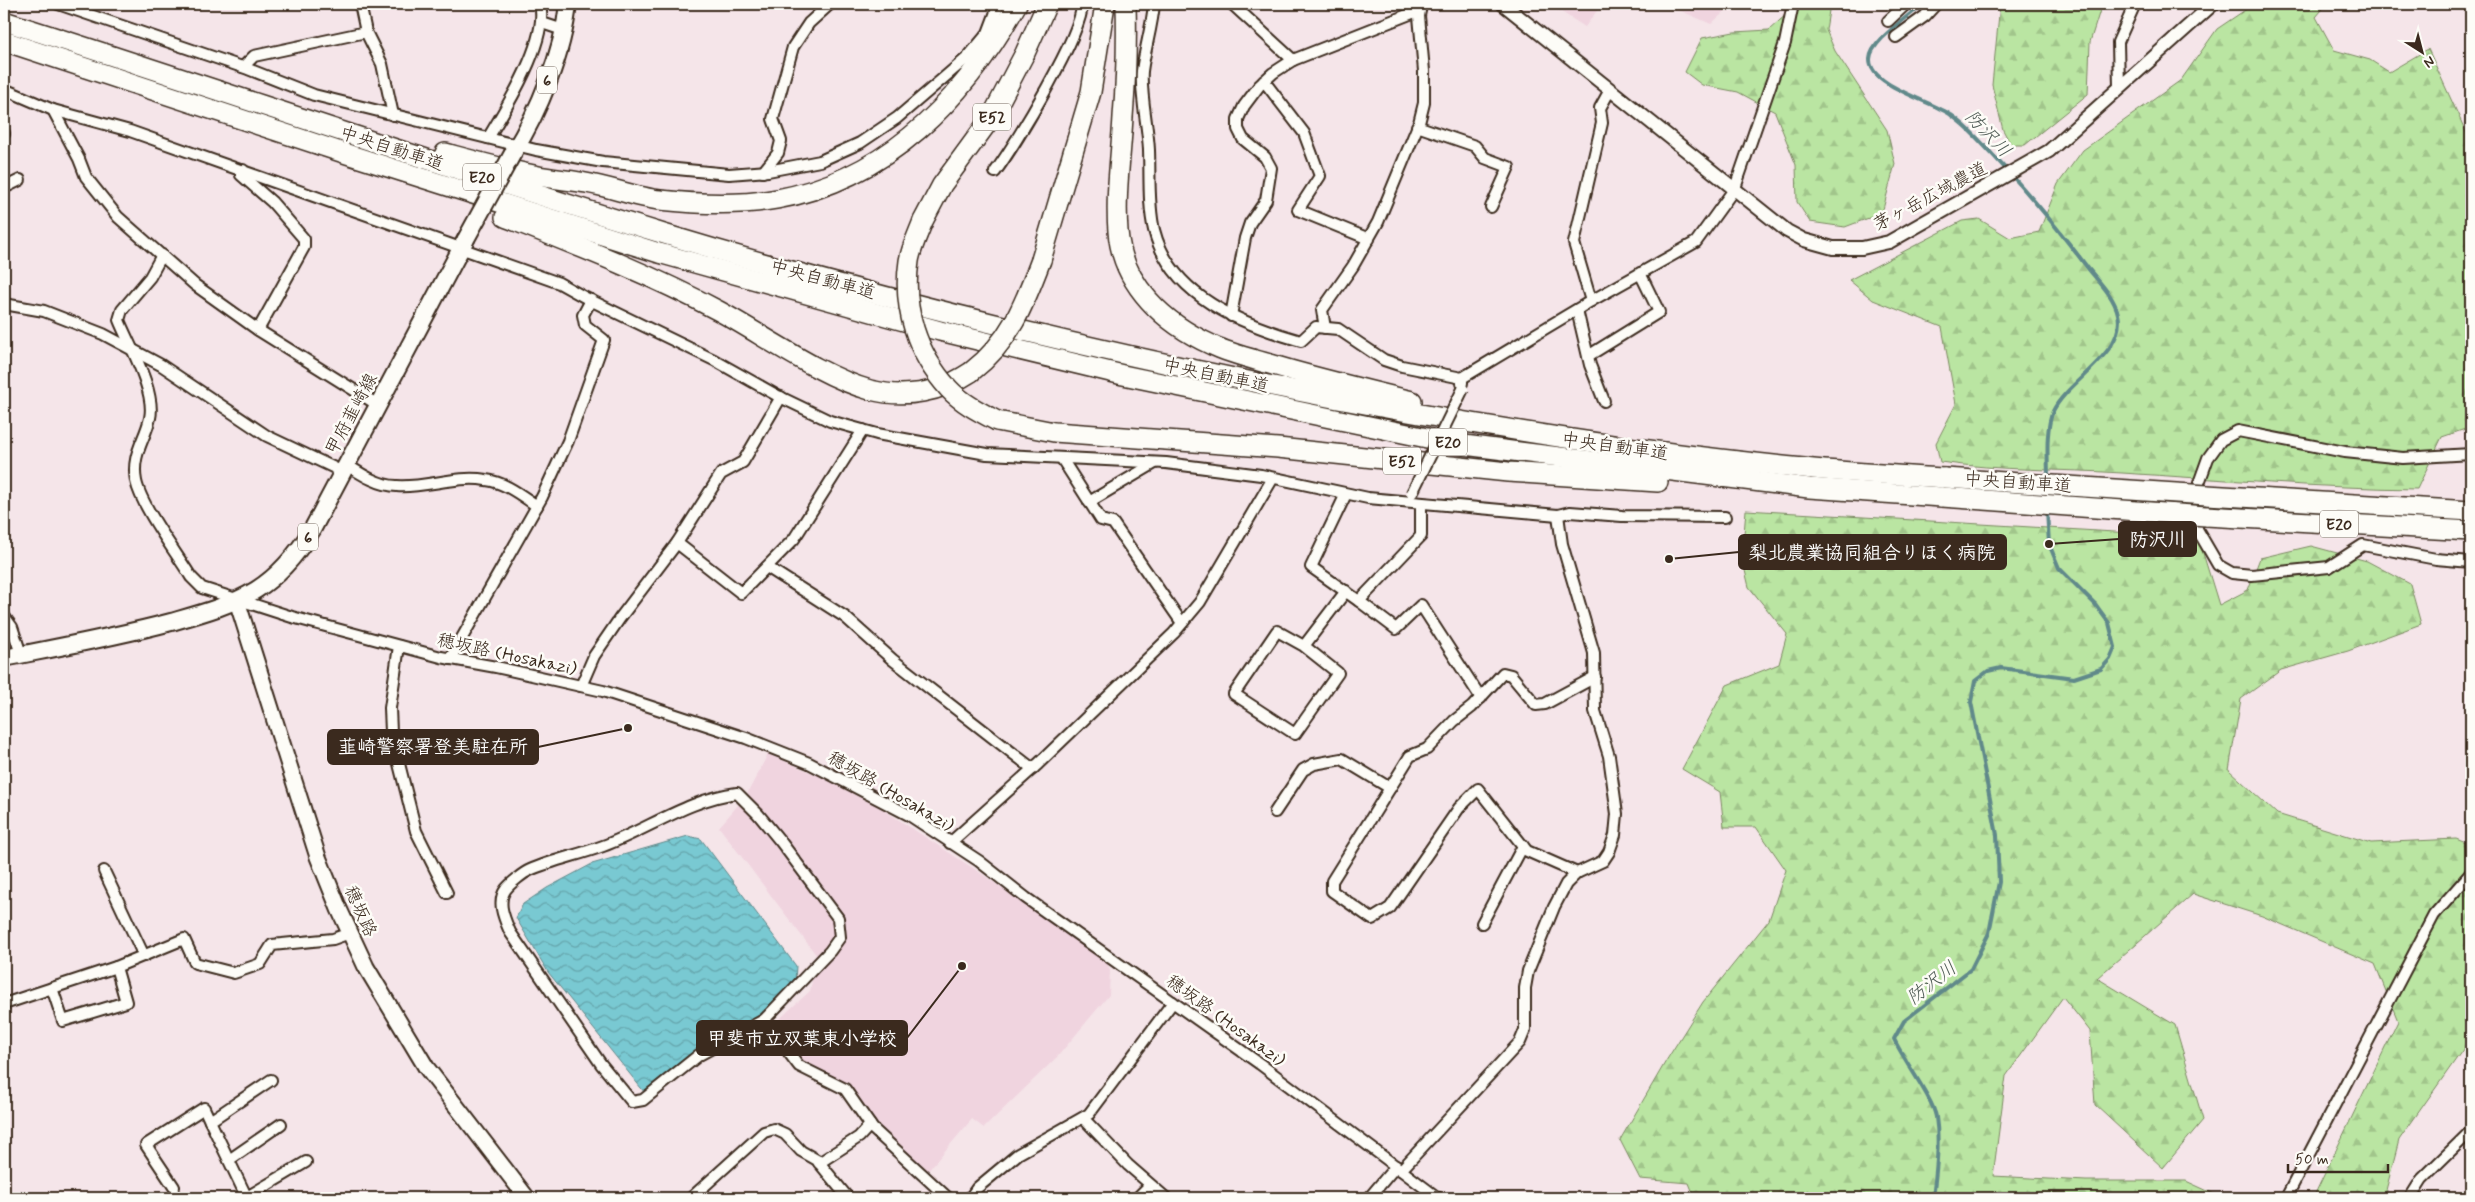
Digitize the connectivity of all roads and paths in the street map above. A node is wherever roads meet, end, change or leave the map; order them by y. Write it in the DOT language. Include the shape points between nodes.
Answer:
graph roads {
  1 [pos="58,4"];
  2 [pos="360,4"];
  3 [pos="540,4"];
  4 [pos="568,4"];
  5 [pos="830,4"];
  6 [pos="999,4"];
  7 [pos="1017,4"];
  8 [pos="1047,4"];
  9 [pos="1082,4"];
  10 [pos="1105,4"];
  11 [pos="1126,4"];
  12 [pos="1154,4"];
  13 [pos="1232,4"];
  14 [pos="1503,4"];
  15 [pos="1793,4"];
  16 [pos="1906,4"];
  17 [pos="1936,4"];
  18 [pos="2135,4"];
  19 [pos="2213,4"];
  20 [pos="1421,7"];
  21 [pos="4,20"];
  22 [pos="1888,21"];
  23 [pos="542,23"];
  24 [pos="563,30"];
  25 [pos="366,32"];
  26 [pos="1896,36"];
  27 [pos="4,41"];
  28 [pos="1294,60"];
  29 [pos="243,67"];
  30 [pos="1264,81"];
  31 [pos="2119,87"];
  32 [pos="4,89"];
  33 [pos="1610,90"];
  34 [pos="53,110"];
  35 [pos="284,113"];
  36 [pos="393,115"];
  37 [pos="1417,126"];
  38 [pos="488,138"];
  39 [pos="515,149"];
  40 [pos="347,154"];
  41 [pos="242,170"];
  42 [pos="762,172"];
  43 [pos="995,172"];
  44 [pos="20,180"];
  45 [pos="4,188"];
  46 [pos="1735,188"];
  47 [pos="1491,207"];
  48 [pos="1369,239"];
  49 [pos="464,244"];
  50 [pos="162,255"];
  51 [pos="1640,273"];
  52 [pos="591,300"];
  53 [pos="1591,301"];
  54 [pos="4,304"];
  55 [pos="1577,310"];
  56 [pos="1231,316"];
  57 [pos="1325,328"];
  58 [pos="258,330"];
  59 [pos="131,349"];
  60 [pos="1588,356"];
  61 [pos="1462,378"];
  62 [pos="781,397"];
  63 [pos="1604,401"];
  64 [pos="378,405"];
  65 [pos="863,430"];
  66 [pos="1574,441"];
  67 [pos="2471,454"];
  68 [pos="1062,459"];
  69 [pos="1156,463"];
  70 [pos="345,468"];
  71 [pos="1273,478"];
  72 [pos="1809,488"];
  73 [pos="1346,494"];
  74 [pos="1089,502"];
  75 [pos="1407,502"];
  76 [pos="1421,504"];
  77 [pos="537,506"];
  78 [pos="2471,511"];
  79 [pos="1558,515"];
  80 [pos="1725,517"];
  81 [pos="2471,531"];
  82 [pos="678,543"];
  83 [pos="2471,562"];
  84 [pos="767,566"];
  85 [pos="1346,591"];
  86 [pos="237,601"];
  87 [pos="1359,601"];
  88 [pos="4,616"];
  89 [pos="1182,623"];
  90 [pos="399,646"];
  91 [pos="1304,646"];
  92 [pos="21,654"];
  93 [pos="4,658"];
  94 [pos="450,659"];
  95 [pos="1595,677"];
  96 [pos="581,686"];
  97 [pos="1481,698"];
  98 [pos="1033,769"];
  99 [pos="1390,788"];
  100 [pos="1275,812"];
  101 [pos="950,843"];
  102 [pos="1523,846"];
  103 [pos="104,870"];
  104 [pos="1576,873"];
  105 [pos="2471,873"];
  106 [pos="448,893"];
  107 [pos="1482,923"];
  108 [pos="350,933"];
  109 [pos="144,956"];
  110 [pos="116,967"];
  111 [pos="52,988"];
  112 [pos="1173,1002"];
  113 [pos="4,1004"];
  114 [pos="764,1020"];
  115 [pos="270,1080"];
  116 [pos="1083,1118"];
  117 [pos="210,1121"];
  118 [pos="281,1124"];
  119 [pos="870,1125"];
  120 [pos="2471,1131"];
  121 [pos="229,1160"];
  122 [pos="306,1162"];
  123 [pos="819,1163"];
  124 [pos="1398,1168"];
  125 [pos="1150,1185"];
  126 [pos="174,1187"];
  127 [pos="247,1198"];
  128 [pos="526,1198"];
  129 [pos="691,1198"];
  130 [pos="848,1198"];
  131 [pos="948,1198"];
  132 [pos="970,1198"];
  133 [pos="1137,1198"];
  134 [pos="1166,1198"];
  135 [pos="1369,1198"];
  136 [pos="1438,1198"];
  137 [pos="2286,1198"];
  138 [pos="2410,1198"];
  1 -- 29 [label="street"];
  2 -- 25 [label="street"];
  3 -- 23 [label="street"];
  4 -- 24 [label="main road, 甲府韮崎線 / 6"];
  5 -- 42 [label="street" via="809,23 793,47 773,119 781,141 778,153"];
  6 -- 42 [label="street" via="988,33 968,57 897,118 860,143 820,161"];
  7 -- 35 [label="highway" via="965,84 917,133 867,168 824,187 776,200 710,204 658,200 586,183 535,176"];
  8 -- 72 [label="highway, E52, bridge" via="991,118 942,185 909,260 909,314 918,344 950,390 969,406 996,421 1054,432 1278,448 1508,472"];
  9 -- 43 [label="street" via="1077,29 1013,147"];
  10 -- 40 [label="highway, bridge" via="1091,92 1028,294 1004,340 989,358 957,382 930,390 909,394 870,390 842,381 719,311 646,274"];
  11 -- 66 [label="highway" via="1124,116 1116,205 1118,233 1134,282 1153,306 1182,329 1213,346 1320,379"];
  12 -- 56 [label="street" via="1142,72 1154,230 1165,256 1178,275 1197,294"];
  13 -- 28 [label="street"];
  14 -- 33 [label="street, 茅ヶ岳広域農道"];
  15 -- 46 [label="street" via="1785,42"];
  16 -- 22 [label="street"];
  17 -- 26 [label="street"];
  18 -- 31 [label="street" via="2118,42"];
  19 -- 31 [label="street, 茅ヶ岳広域農道"];
  20 -- 28 [label="street"];
  20 -- 37 [label="street" via="1424,103"];
  21 -- 35 [label="highway, 中央自動車道 / E20"];
  23 -- 24 [label="street"];
  23 -- 38 [label="street" via="510,103"];
  24 -- 39 [label="main road, 甲府韮崎線 / 6" via="557,56"];
  25 -- 29 [label="street" via="254,56"];
  25 -- 36 [label="street" via="382,64"];
  27 -- 40 [label="highway, 中央自動車道 / E20"];
  28 -- 30 [label="street"];
  29 -- 36 [label="street" via="314,95"];
  30 -- 48 [label="street" via="1304,133 1320,176 1298,210"];
  30 -- 56 [label="street" via="1238,119 1243,140 1265,157 1271,168 1266,200 1250,223 1245,238"];
  31 -- 46 [label="street, 茅ヶ岳広域農道" via="2049,151 1889,242 1845,249 1804,240 1786,231"];
  32 -- 34 [label="street"];
  33 -- 46 [label="street, 茅ヶ岳広域農道"];
  33 -- 53 [label="street" via="1600,108 1602,123 1574,243"];
  34 -- 41 [label="street" via="130,131"];
  34 -- 50 [label="street" via="86,177 118,217"];
  35 -- 66 [label="highway, 中央自動車道 / E20" via="665,235 961,315 1125,356 1460,423"];
  36 -- 38 [label="street"];
  37 -- 47 [label="street" via="1476,146 1485,158 1510,166"];
  37 -- 48 [label="street"];
  38 -- 39 [label="street"];
  39 -- 42 [label="street" via="603,162 729,174"];
  39 -- 49 [label="main road, 甲府韮崎線 / 6, bridge"];
  40 -- 72 [label="highway, 中央自動車道 / E20" via="522,211 773,286 1123,375 1456,444"];
  41 -- 49 [label="street"];
  41 -- 58 [label="street" via="241,175 272,202 304,239 304,247"];
  44 -- 45 [label="street"];
  46 -- 51 [label="street" via="1696,242"];
  48 -- 57 [label="street" via="1322,310"];
  49 -- 52 [label="street" via="559,282"];
  49 -- 64 [label="main road, 甲府韮崎線 / 6"];
  50 -- 58 [label="street" via="195,285"];
  50 -- 59 [label="street, 穂坂路 (Hosakazi)" via="150,277 122,310 119,320"];
  51 -- 53 [label="street"];
  51 -- 60 [label="street" via="1659,312"];
  52 -- 62 [label="street"];
  52 -- 77 [label="street" via="583,315 585,325 604,340 568,441"];
  53 -- 55 [label="street"];
  54 -- 59 [label="street" via="44,311 103,334"];
  55 -- 60 [label="street"];
  55 -- 61 [label="street"];
  56 -- 57 [label="street" via="1301,341 1316,327"];
  57 -- 61 [label="street" via="1338,329 1384,360"];
  58 -- 64 [label="street"];
  59 -- 70 [label="street" via="161,365 267,436"];
  59 -- 86 [label="street, 穂坂路 (Hosakazi)" via="146,384 150,403 150,418 140,442 135,468 141,497 191,577 202,588"];
  60 -- 63 [label="street"];
  61 -- 75 [label="street, bridge" via="1463,389"];
  62 -- 65 [label="street" via="830,421"];
  62 -- 82 [label="street" via="743,462 721,474"];
  64 -- 70 [label="main road, 甲府韮崎線 / 6"];
  65 -- 68 [label="street" via="987,454"];
  65 -- 84 [label="street" via="794,539"];
  66 -- 78 [label="highway, 中央自動車道 / E20, bridge" via="1810,469"];
  67 -- 83 [label="street" via="2393,457 2345,452 2238,431 2221,440 2208,458 2199,483 2197,529 2218,565 2232,573 2252,575 2329,567 2363,545"];
  68 -- 69 [label="street"];
  68 -- 74 [label="street"];
  69 -- 71 [label="street"];
  69 -- 74 [label="street"];
  70 -- 77 [label="street" via="396,486 461,479 486,480 508,487"];
  70 -- 86 [label="main road, 甲府韮崎線 / 6" via="296,555 277,575"];
  71 -- 73 [label="street"];
  71 -- 89 [label="street" via="1200,602"];
  72 -- 81 [label="highway, 中央自動車道 / E20, bridge"];
  73 -- 75 [label="street"];
  73 -- 85 [label="street" via="1311,567"];
  74 -- 89 [label="street" via="1101,520 1113,523"];
  75 -- 76 [label="street"];
  76 -- 79 [label="street"];
  76 -- 87 [label="street" via="1421,536"];
  77 -- 94 [label="street"];
  79 -- 80 [label="street" via="1570,512"];
  79 -- 95 [label="street" via="1562,544 1594,653"];
  82 -- 84 [label="street" via="741,593"];
  82 -- 96 [label="street" via="594,656"];
  84 -- 98 [label="street" via="845,617 893,660"];
  85 -- 87 [label="street"];
  85 -- 91 [label="street"];
  86 -- 90 [label="street, 穂坂路 (Hosakazi)"];
  86 -- 92 [label="main road, 甲府韮崎線 / 6" via="118,636"];
  86 -- 108 [label="main road, 穂坂路" via="318,857"];
  87 -- 97 [label="street" via="1396,629 1421,605"];
  88 -- 92 [label="street" via="12,627"];
  89 -- 98 [label="street"];
  90 -- 94 [label="street, 穂坂路 (Hosakazi)"];
  90 -- 106 [label="street" via="390,708 391,732 416,831"];
  91 -- 91 [label="street" via="1338,673 1294,734 1234,694 1276,631"];
  92 -- 93 [label="main road, 甲府韮崎線 / 6"];
  94 -- 96 [label="street, 穂坂路 (Hosakazi)"];
  95 -- 97 [label="street" via="1545,704 1536,705 1511,674 1503,674"];
  95 -- 104 [label="street" via="1595,711 1609,756 1617,814 1615,835 1602,861"];
  96 -- 101 [label="street, 穂坂路 (Hosakazi)" via="746,738 809,763 909,816"];
  97 -- 99 [label="street" via="1427,749 1410,756"];
  98 -- 101 [label="street"];
  99 -- 100 [label="street" via="1342,759 1314,764 1303,770"];
  99 -- 102 [label="street" via="1332,881 1332,891 1372,919 1390,908 1459,808 1478,789"];
  101 -- 112 [label="street, 穂坂路 (Hosakazi)"];
  102 -- 104 [label="street" via="1526,851"];
  102 -- 107 [label="street"];
  103 -- 109 [label="street"];
  104 -- 124 [label="street" via="1554,907 1528,971 1525,1030 1520,1042"];
  105 -- 137 [label="street" via="2434,915"];
  108 -- 109 [label="street" via="333,939 272,945 260,964 234,973 196,963 184,939"];
  108 -- 128 [label="main road, 穂坂路" via="394,1017 426,1067"];
  109 -- 110 [label="street"];
  110 -- 111 [label="street"];
  110 -- 111 [label="street" via="126,1002 63,1021"];
  111 -- 113 [label="street"];
  112 -- 116 [label="street"];
  112 -- 124 [label="street, 穂坂路 (Hosakazi)"];
  114 -- 114 [label="street" via="830,951 840,937 838,918 782,842 737,794 701,801 603,847 529,871 505,889 501,903 510,932 601,1064 632,1102 643,1100 698,1055"];
  114 -- 119 [label="street" via="799,1066 845,1089"];
  115 -- 117 [label="street"];
  116 -- 125 [label="street"];
  116 -- 132 [label="street" via="1018,1154 977,1188"];
  117 -- 121 [label="street"];
  117 -- 126 [label="street" via="204,1108 146,1145"];
  118 -- 121 [label="street"];
  119 -- 123 [label="street" via="859,1137"];
  119 -- 131 [label="street"];
  120 -- 138 [label="street" via="2422,1179"];
  121 -- 127 [label="street"];
  122 -- 127 [label="street"];
  123 -- 129 [label="street" via="801,1151 785,1134 774,1129 764,1132"];
  123 -- 130 [label="street"];
  124 -- 135 [label="street"];
  124 -- 136 [label="street, 穂坂路 (Hosakazi)"];
  125 -- 133 [label="street"];
  125 -- 134 [label="street"];
}
